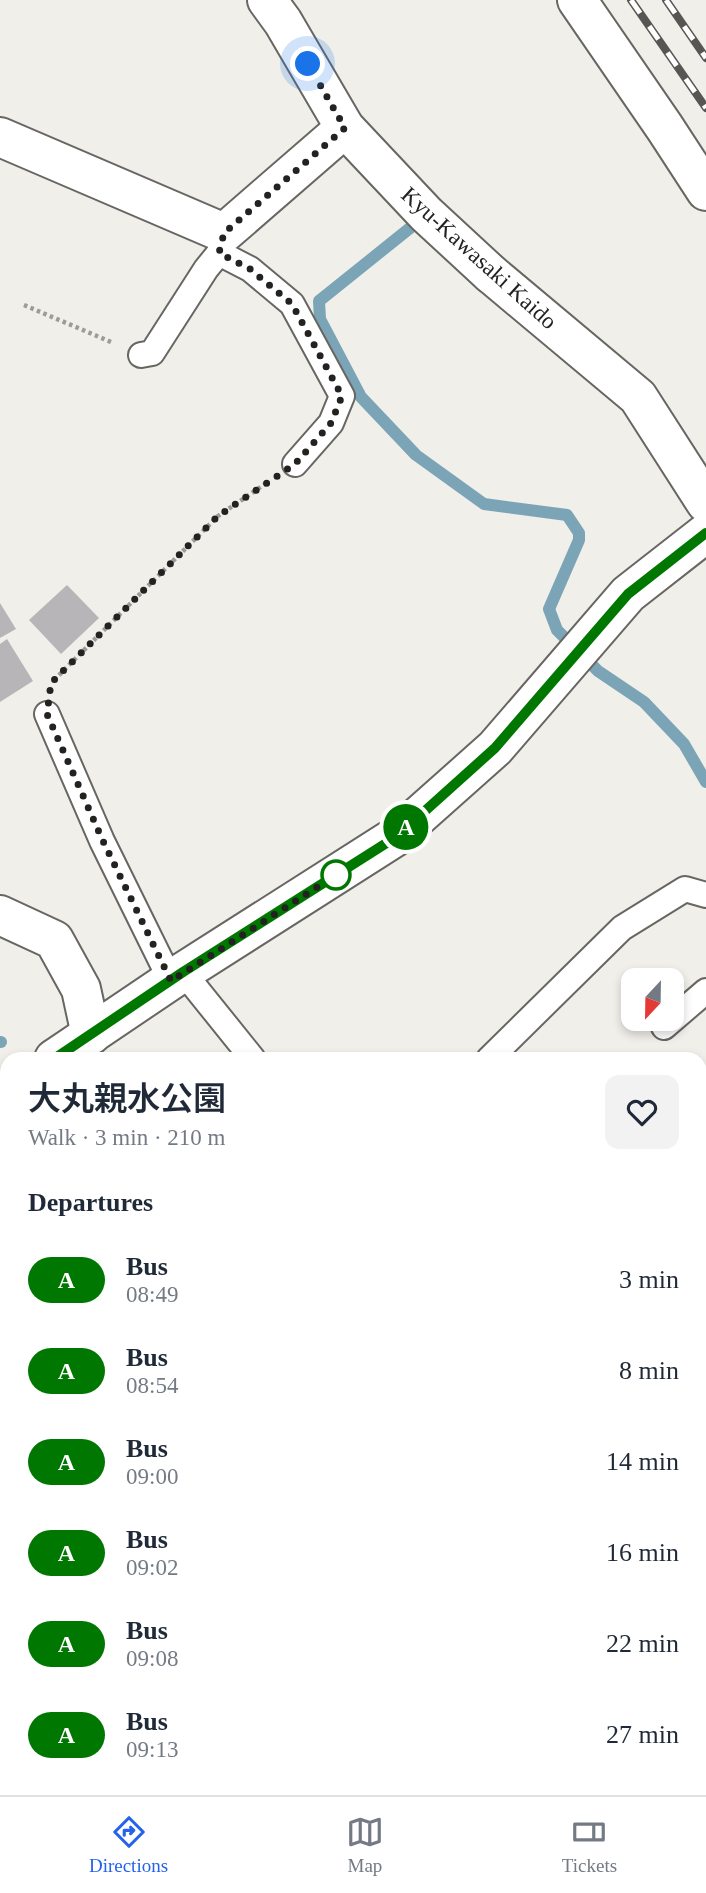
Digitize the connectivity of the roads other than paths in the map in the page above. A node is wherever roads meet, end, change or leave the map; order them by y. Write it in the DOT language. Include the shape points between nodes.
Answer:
graph roads {
  1 [pos="267,0"];
  2 [pos="577,0"];
  3 [pos="345,128"];
  4 [pos="0,137"];
  5 [pos="706,191"];
  6 [pos="222,243"];
  7 [pos="141,355"];
  8 [pos="295,464"];
  9 [pos="706,503"];
  10 [pos="706,533"];
  11 [pos="47,714"];
  12 [pos="706,895"];
  13 [pos="0,915"];
  14 [pos="177,977"];
  15 [pos="706,991"];
  16 [pos="684,1010"];
  17 [pos="90,1035"];
  18 [pos="64,1052"];
  19 [pos="247,1052"];
  20 [pos="496,1052"];
  1 -- 3 [label="street, Kyu-Kawasaki Kaido"];
  2 -- 5 [label="street"];
  3 -- 6 [label="street"];
  3 -- 9 [label="street, Kyu-Kawasaki Kaido" via="426,214 491,274 638,397"];
  4 -- 6 [label="street"];
  6 -- 7 [label="lane" via="152,353"];
  6 -- 8 [label="lane" via="292,304 342,396 331,423"];
  10 -- 14 [label="street" via="628,594 495,748 396,837"];
  11 -- 14 [label="lane" via="103,841"];
  12 -- 20 [label="lane" via="685,889 622,928"];
  13 -- 17 [label="street" via="54,940 81,989"];
  14 -- 17 [label="street"];
  14 -- 19 [label="lane"];
  15 -- 16 [label="lane"];
  17 -- 18 [label="street"];
}
